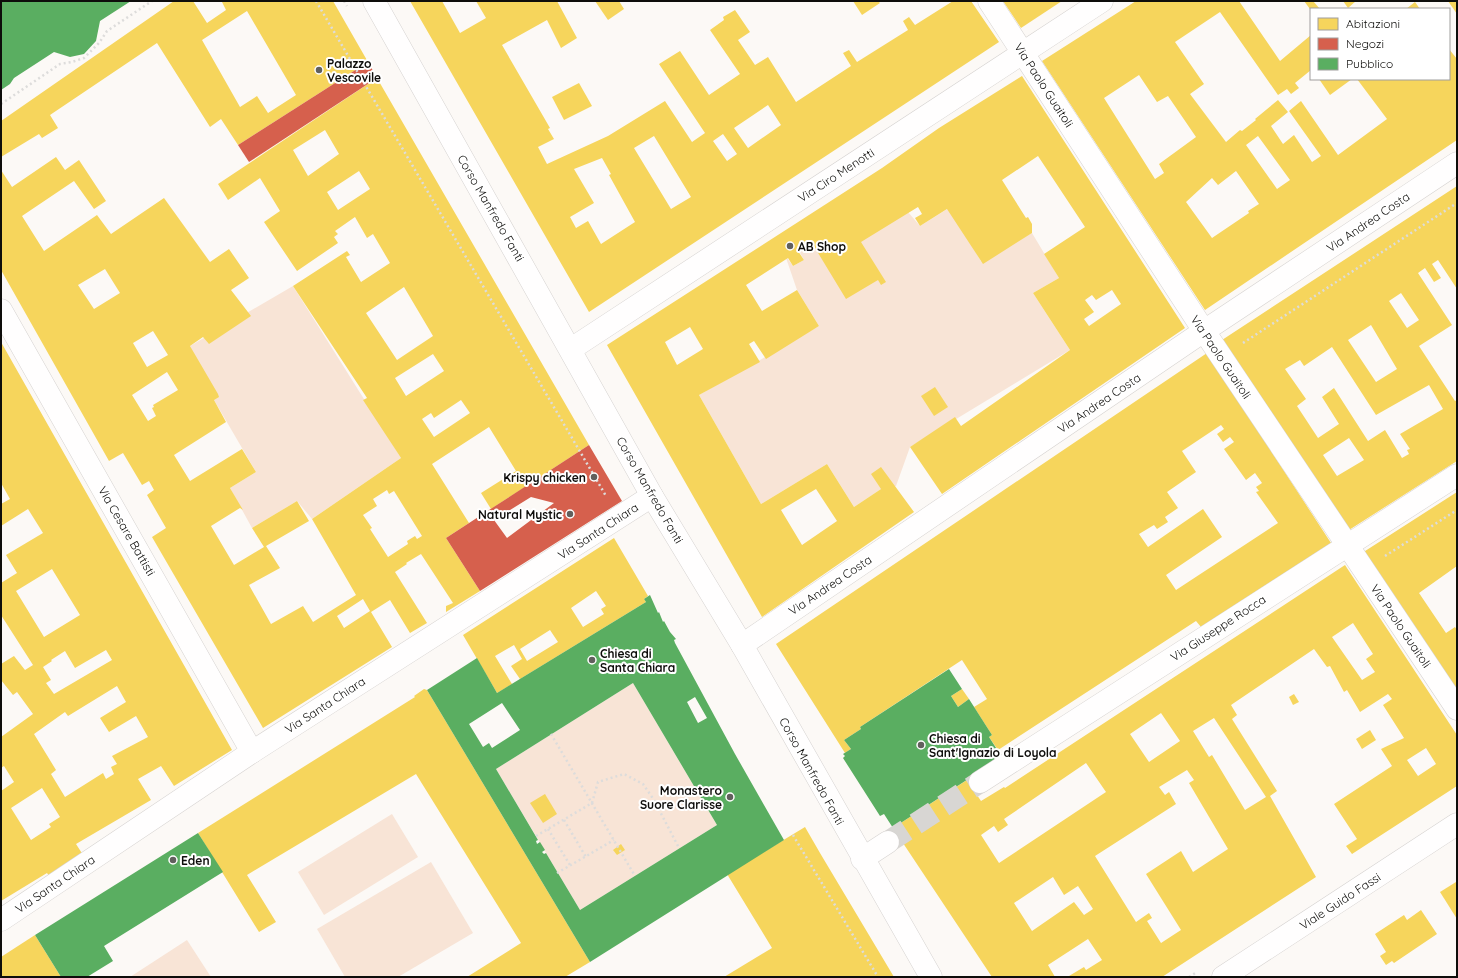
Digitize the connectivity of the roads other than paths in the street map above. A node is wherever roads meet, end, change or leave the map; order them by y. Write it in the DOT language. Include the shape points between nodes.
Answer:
graph roads {
  1 [pos="374,1"];
  2 [pos="989,1"];
  3 [pos="1102,1"];
  4 [pos="1022,52"];
  5 [pos="1457,163"];
  6 [pos="1,310"];
  7 [pos="1204,331"];
  8 [pos="571,349"];
  9 [pos="1457,475"];
  10 [pos="652,496"];
  11 [pos="1346,545"];
  12 [pos="742,645"];
  13 [pos="1457,709"];
  14 [pos="252,752"];
  15 [pos="980,782"];
  16 [pos="1457,824"];
  17 [pos="888,842"];
  18 [pos="862,859"];
  19 [pos="1,920"];
  20 [pos="931,977"];
  21 [pos="1223,977"];
  1 -- 8 [label="street, Corso Manfredo Fanti"];
  2 -- 4 [label="street, Via Paolo Guaitoli"];
  3 -- 4 [label="street, Via Ciro Menotti"];
  4 -- 7 [label="street, Via Paolo Guaitoli"];
  4 -- 8 [label="street, Via Ciro Menotti"];
  5 -- 7 [label="street, Via Andrea Costa"];
  6 -- 14 [label="street, Via Cesare Battisti"];
  7 -- 11 [label="street, Via Paolo Guaitoli"];
  7 -- 12 [label="street, Via Andrea Costa"];
  8 -- 10 [label="street, Corso Manfredo Fanti"];
  9 -- 11 [label="street, Via Giuseppe Rocca"];
  10 -- 12 [label="street, Corso Manfredo Fanti"];
  10 -- 14 [label="street, Via Santa Chiara"];
  11 -- 13 [label="street, Via Paolo Guaitoli"];
  11 -- 15 [label="street, Via Giuseppe Rocca"];
  12 -- 18 [label="street, Corso Manfredo Fanti"];
  14 -- 19 [label="street, Via Santa Chiara"];
  16 -- 21 [label="street, Viale Guido Fassi"];
  17 -- 18 [label="street"];
  18 -- 20 [label="street, Corso Manfredo Fanti"];
}
